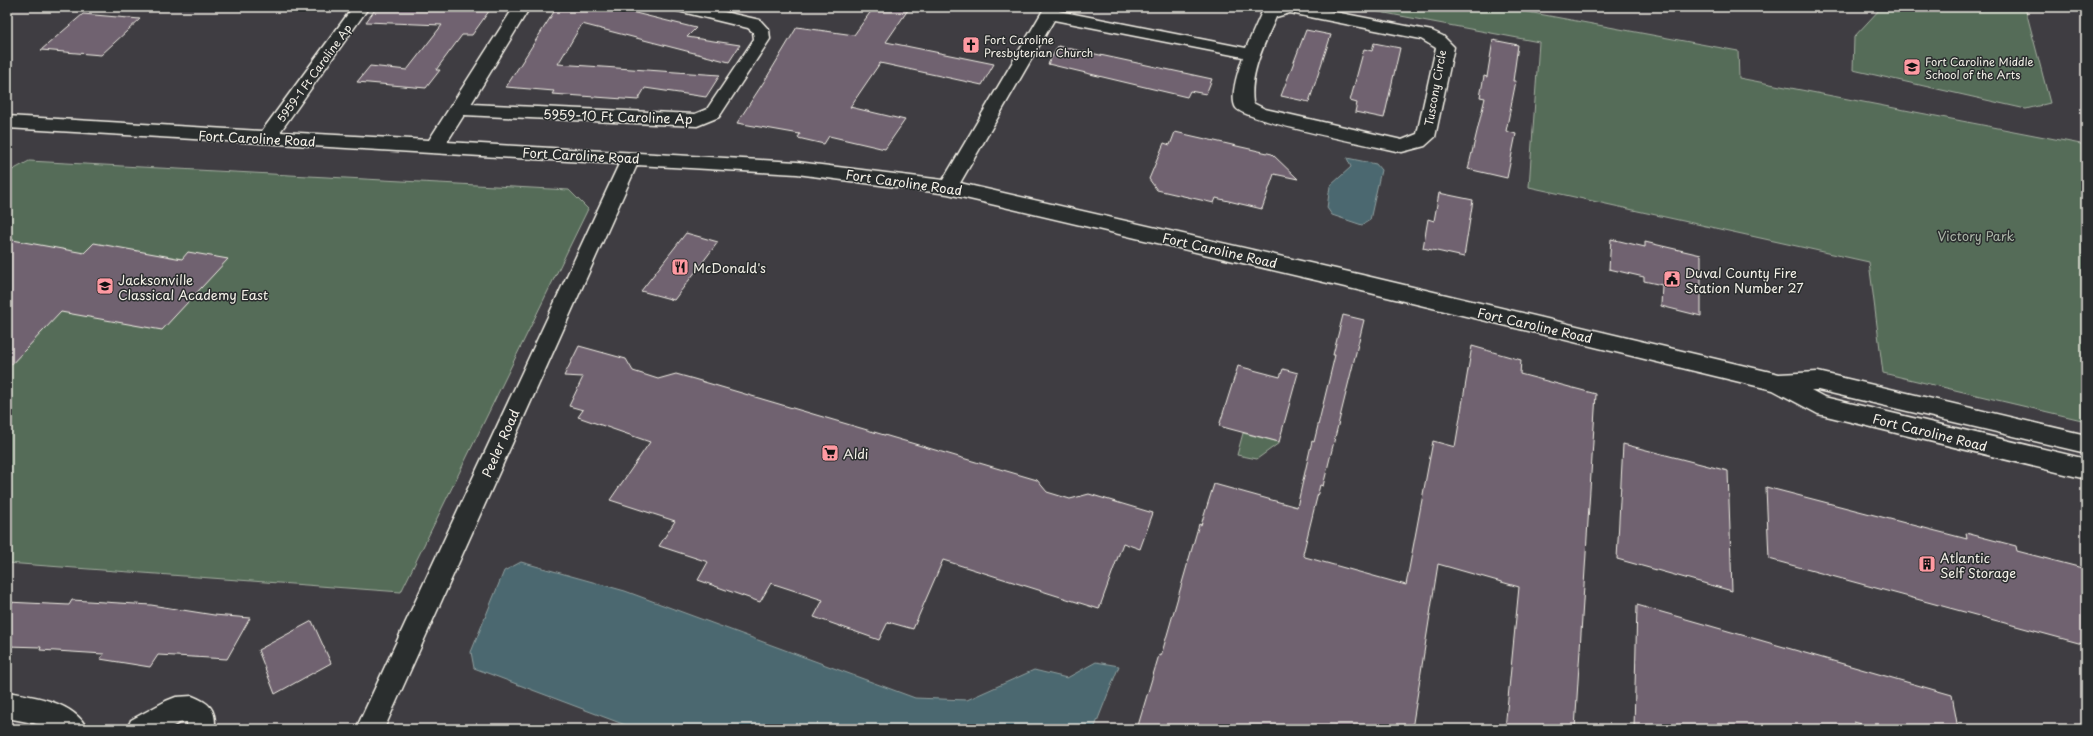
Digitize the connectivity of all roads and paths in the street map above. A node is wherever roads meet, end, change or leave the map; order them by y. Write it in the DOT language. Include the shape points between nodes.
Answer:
graph roads {
  1 [pos="361,7"];
  2 [pos="522,7"];
  3 [pos="680,7"];
  4 [pos="1051,11"];
  5 [pos="1252,54"];
  6 [pos="459,109"];
  7 [pos="7,122"];
  8 [pos="266,138"];
  9 [pos="434,148"];
  10 [pos="631,158"];
  11 [pos="948,187"];
  12 [pos="1779,383"];
  13 [pos="2086,444"];
  14 [pos="2086,469"];
  15 [pos="7,706"];
  16 [pos="73,729"];
  17 [pos="141,729"];
  18 [pos="201,729"];
  19 [pos="370,729"];
  1 -- 8 [label="street, 5959-1 Ft Caroline Ap"];
  2 -- 6 [label="street"];
  3 -- 6 [label="street, 5959-10 Ft Caroline Ap" via="754,24 761,30 762,39 714,113 697,120"];
  4 -- 5 [label="street"];
  4 -- 11 [label="street"];
  5 -- 5 [label="street, Tuscony Circle" via="1269,14 1290,8 1426,35 1445,47 1426,137 1402,146 1260,114 1244,106 1242,97"];
  6 -- 9 [label="street"];
  7 -- 8 [label="street, Fort Caroline Road"];
  8 -- 9 [label="street, Fort Caroline Road"];
  9 -- 10 [label="street, Fort Caroline Road"];
  10 -- 11 [label="street, Fort Caroline Road" via="798,168"];
  10 -- 19 [label="street, Peeler Road"];
  11 -- 12 [label="street, Fort Caroline Road"];
  12 -- 13 [label="street, Fort Caroline Road" via="1818,381"];
  12 -- 14 [label="street, Fort Caroline Road" via="1818,405"];
  15 -- 16 [label="street" via="24,707 68,722"];
  17 -- 18 [label="street" via="176,710 192,709 202,717"];
}
